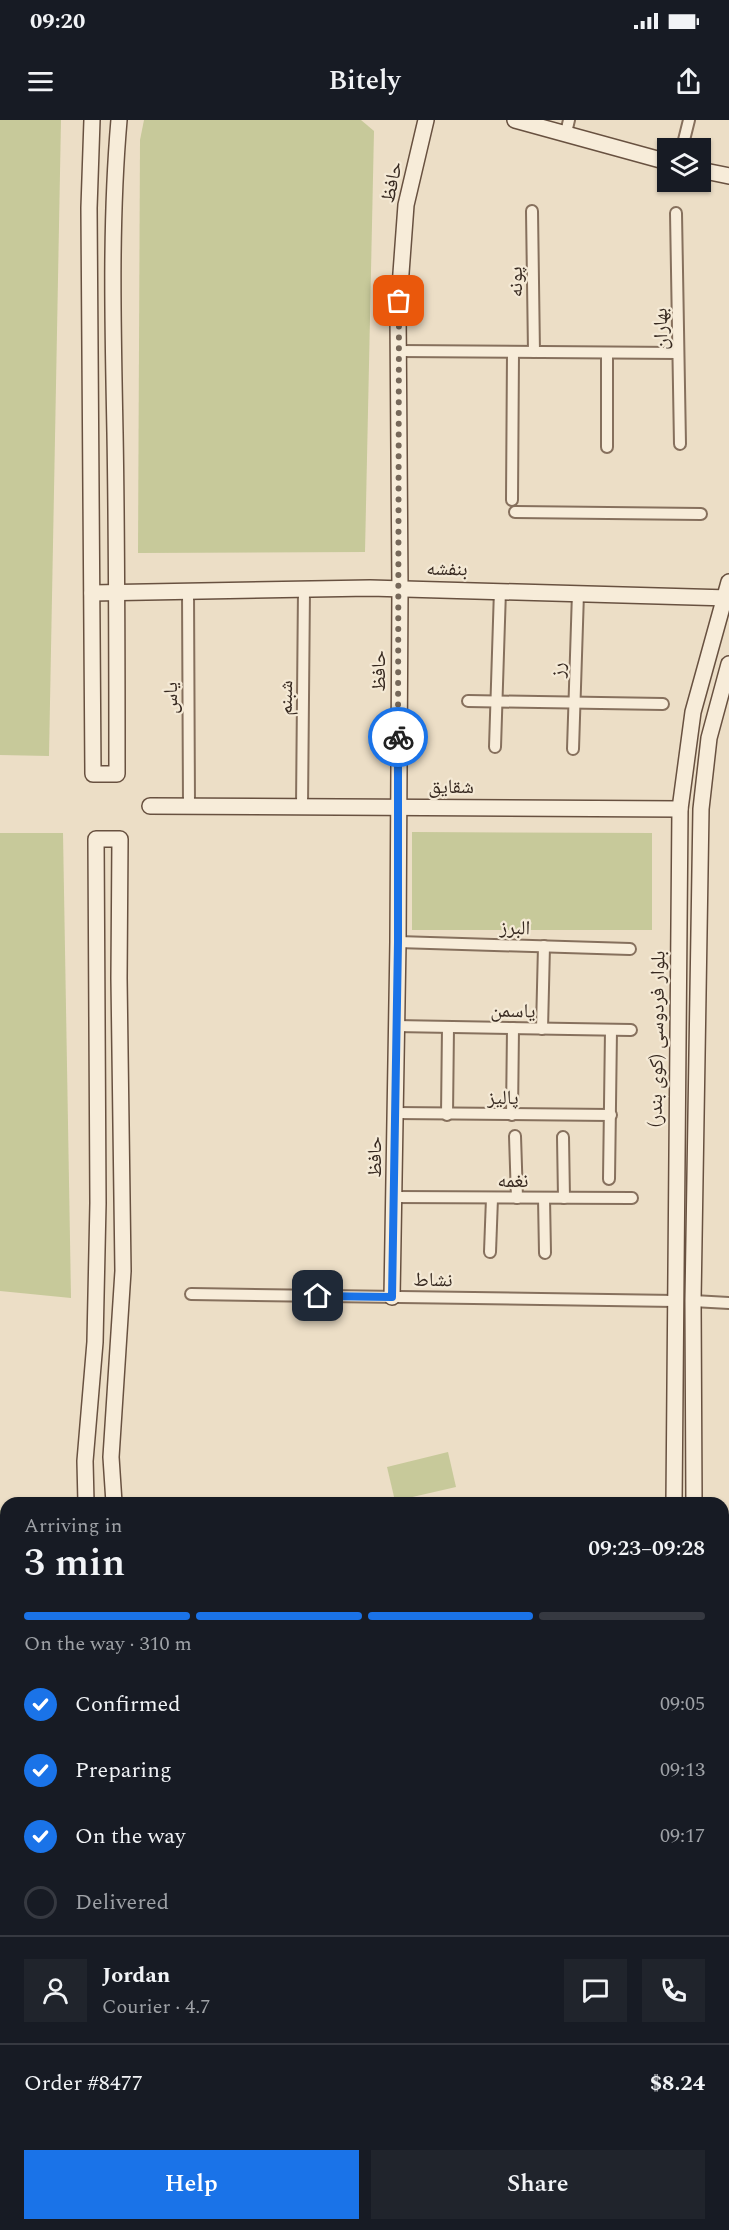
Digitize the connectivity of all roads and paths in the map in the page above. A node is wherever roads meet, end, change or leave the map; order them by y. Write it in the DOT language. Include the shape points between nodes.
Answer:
graph roads {
  1 [pos="92,120"];
  2 [pos="119,120"];
  3 [pos="426,120"];
  4 [pos="515,120"];
  5 [pos="688,120"];
  6 [pos="567,126"];
  7 [pos="684,138"];
  8 [pos="657,158"];
  9 [pos="711,172"];
  10 [pos="729,176"];
  11 [pos="532,211"];
  12 [pos="676,213"];
  13 [pos="399,351"];
  14 [pos="513,352"];
  15 [pos="534,352"];
  16 [pos="607,352"];
  17 [pos="678,353"];
  18 [pos="680,444"];
  19 [pos="607,447"];
  20 [pos="512,500"];
  21 [pos="515,512"];
  22 [pos="701,514"];
  23 [pos="729,582"];
  24 [pos="304,589"];
  25 [pos="400,589"];
  26 [pos="500,590"];
  27 [pos="188,591"];
  28 [pos="117,592"];
  29 [pos="92,593"];
  30 [pos="578,593"];
  31 [pos="727,598"];
  32 [pos="729,664"];
  33 [pos="468,701"];
  34 [pos="496,701"];
  35 [pos="574,702"];
  36 [pos="663,704"];
  37 [pos="495,747"];
  38 [pos="573,749"];
  39 [pos="150,806"];
  40 [pos="189,806"];
  41 [pos="302,806"];
  42 [pos="398,807"];
  43 [pos="680,809"];
  44 [pos="701,809"];
  45 [pos="398,942"];
  46 [pos="544,946"];
  47 [pos="630,949"];
  48 [pos="395,1026"];
  49 [pos="448,1027"];
  50 [pos="513,1028"];
  51 [pos="542,1029"];
  52 [pos="611,1030"];
  53 [pos="631,1030"];
  54 [pos="97,1049"];
  55 [pos="120,1051"];
  56 [pos="677,1060"];
  57 [pos="696,1061"];
  58 [pos="395,1113"];
  59 [pos="447,1114"];
  60 [pos="512,1115"];
  61 [pos="611,1115"];
  62 [pos="515,1136"];
  63 [pos="563,1137"];
  64 [pos="609,1179"];
  65 [pos="394,1197"];
  66 [pos="492,1198"];
  67 [pos="516,1198"];
  68 [pos="544,1198"];
  69 [pos="564,1198"];
  70 [pos="632,1198"];
  71 [pos="490,1252"];
  72 [pos="545,1254"];
  73 [pos="191,1294"];
  74 [pos="392,1297"];
  75 [pos="675,1301"];
  76 [pos="693,1301"];
  77 [pos="729,1303"];
  78 [pos="86,1497"];
  79 [pos="114,1497"];
  80 [pos="674,1497"];
  81 [pos="694,1497"];
  1 -- 29 [label="street"];
  2 -- 28 [label="street" via="113,301"];
  3 -- 13 [label="street, حافظ" via="406,205 399,288"];
  4 -- 6 [label="street"];
  5 -- 7 [label="street"];
  6 -- 8 [label="street"];
  9 -- 10 [label="street"];
  11 -- 15 [label="street, پونه"];
  12 -- 17 [label="street, بهاران"];
  13 -- 14 [label="street"];
  13 -- 25 [label="street, حافظ"];
  14 -- 15 [label="street"];
  14 -- 20 [label="street"];
  15 -- 16 [label="street"];
  16 -- 17 [label="street"];
  16 -- 19 [label="street"];
  17 -- 18 [label="street, بهاران"];
  21 -- 22 [label="street"];
  23 -- 31 [label="street, بلوار فردوسی (کوی بندر)"];
  24 -- 25 [label="street, بنفشه"];
  24 -- 27 [label="street, بنفشه"];
  24 -- 41 [label="street, شبنم"];
  25 -- 26 [label="street, بنفشه"];
  25 -- 42 [label="street, حافظ"];
  26 -- 30 [label="street, بنفشه"];
  26 -- 34 [label="street"];
  27 -- 28 [label="street, بنفشه"];
  27 -- 40 [label="street, یاس"];
  28 -- 29 [label="street, بنفشه"];
  28 -- 29 [label="street" via="117,774 93,774"];
  30 -- 31 [label="street, بنفشه"];
  30 -- 35 [label="street, رز"];
  31 -- 43 [label="street, بلوار فردوسی (کوی بندر)" via="693,712"];
  32 -- 44 [label="street, بلوار فردوسی (کوی بندر)" via="709,738"];
  33 -- 34 [label="street"];
  34 -- 35 [label="street"];
  34 -- 37 [label="street"];
  35 -- 36 [label="street"];
  35 -- 38 [label="street, رز"];
  39 -- 40 [label="street, شقایق"];
  40 -- 41 [label="street, شقایق"];
  41 -- 42 [label="street, شقایق"];
  42 -- 43 [label="street, شقایق"];
  42 -- 45 [label="street, حافظ"];
  43 -- 44 [label="street"];
  43 -- 56 [label="street, بلوار فردوسی (کوی بندر)"];
  44 -- 57 [label="street, بلوار فردوسی (کوی بندر)"];
  45 -- 46 [label="street, البرز"];
  45 -- 48 [label="street, حافظ"];
  46 -- 47 [label="street, البرز"];
  46 -- 51 [label="street"];
  48 -- 49 [label="street, یاسمن"];
  48 -- 58 [label="street, حافظ"];
  49 -- 50 [label="street, یاسمن"];
  49 -- 59 [label="street"];
  50 -- 51 [label="street, یاسمن"];
  50 -- 60 [label="street"];
  51 -- 52 [label="street, یاسمن"];
  52 -- 53 [label="street, یاسمن"];
  52 -- 61 [label="street"];
  54 -- 55 [label="street"];
  54 -- 55 [label="street" via="96,839 120,839"];
  54 -- 78 [label="street" via="98,1203"];
  55 -- 79 [label="street" via="123,1271 111,1457"];
  56 -- 57 [label="street"];
  56 -- 75 [label="street, بلوار فردوسی (کوی بندر)"];
  57 -- 76 [label="street, بلوار فردوسی (کوی بندر)"];
  58 -- 59 [label="street, پالیز"];
  58 -- 65 [label="street, حافظ"];
  59 -- 60 [label="street, پالیز"];
  60 -- 61 [label="street, پالیز"];
  61 -- 64 [label="street"];
  62 -- 67 [label="street"];
  63 -- 69 [label="street"];
  65 -- 66 [label="street, نغمه"];
  65 -- 74 [label="street, حافظ"];
  66 -- 67 [label="street, نغمه"];
  66 -- 71 [label="street"];
  67 -- 68 [label="street, نغمه"];
  68 -- 69 [label="street, نغمه"];
  68 -- 72 [label="street"];
  69 -- 70 [label="street, نغمه"];
  73 -- 74 [label="street, نشاط"];
  74 -- 75 [label="street, نشاط"];
  75 -- 76 [label="street"];
  75 -- 80 [label="street, بلوار فردوسی (کوی بندر)"];
  76 -- 77 [label="street"];
  76 -- 81 [label="street, بلوار فردوسی (کوی بندر)"];
}
